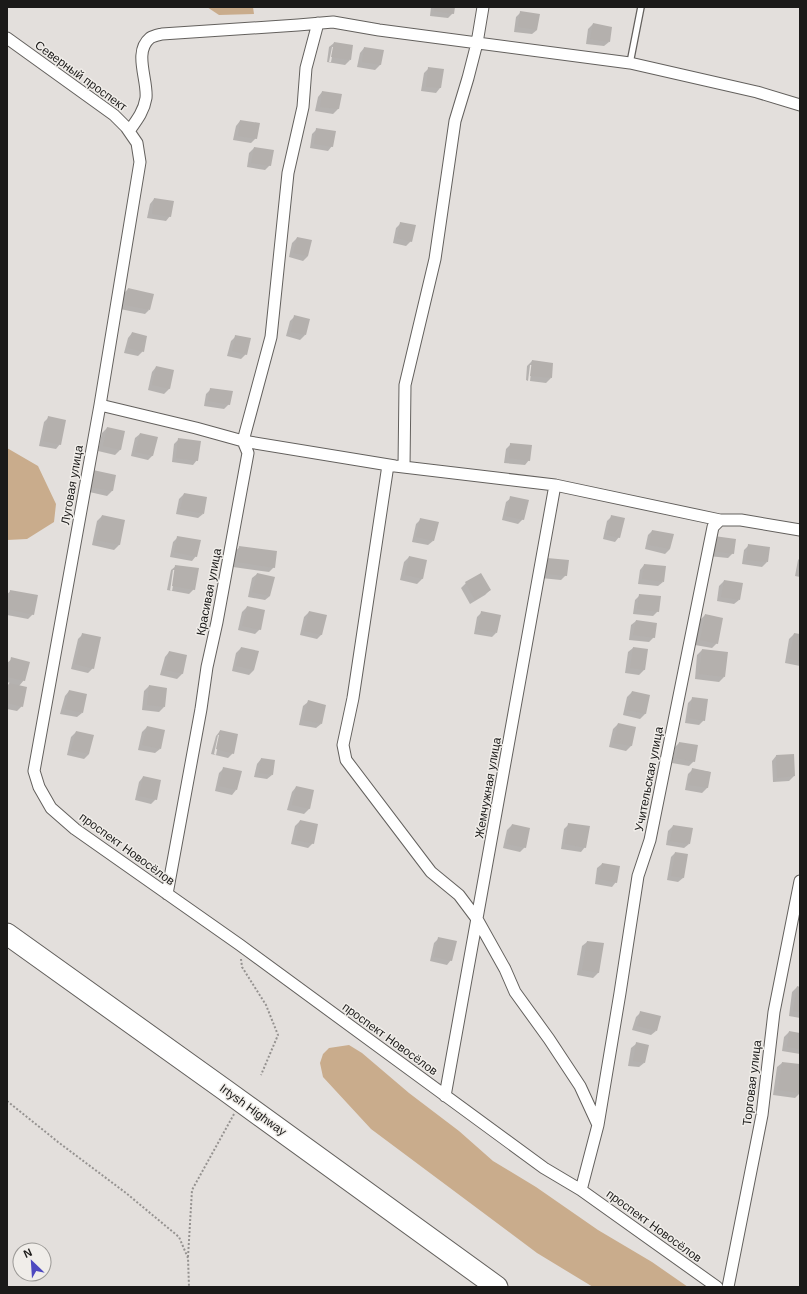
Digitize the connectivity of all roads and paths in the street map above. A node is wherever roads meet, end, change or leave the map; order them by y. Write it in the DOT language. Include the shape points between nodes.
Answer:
graph roads {
  1 [pos="483,7"];
  2 [pos="641,7"];
  3 [pos="318,23"];
  4 [pos="7,38"];
  5 [pos="477,43"];
  6 [pos="630,63"];
  7 [pos="800,105"];
  8 [pos="129,131"];
  9 [pos="140,162"];
  10 [pos="100,405"];
  11 [pos="243,441"];
  12 [pos="388,465"];
  13 [pos="404,467"];
  14 [pos="555,484"];
  15 [pos="720,520"];
  16 [pos="800,530"];
  17 [pos="51,808"];
  18 [pos="800,881"];
  19 [pos="167,894"];
  20 [pos="477,919"];
  21 [pos="7,934"];
  22 [pos="240,945"];
  23 [pos="261,1075"];
  24 [pos="445,1096"];
  25 [pos="7,1101"];
  26 [pos="234,1114"];
  27 [pos="598,1126"];
  28 [pos="581,1190"];
  29 [pos="434,1241"];
  30 [pos="188,1258"];
  31 [pos="189,1287"];
  32 [pos="489,1287"];
  33 [pos="497,1287"];
  34 [pos="717,1287"];
  35 [pos="728,1287"];
  1 -- 5 [label="street"];
  2 -- 6 [label="lane"];
  3 -- 5 [label="street" via="333,22"];
  3 -- 8 [label="street" via="162,34 151,38 142,51 146,96 143,111"];
  3 -- 11 [label="street" via="306,68 303,107 288,173 271,337"];
  4 -- 8 [label="street, Северный проспект" via="114,115"];
  5 -- 6 [label="street"];
  5 -- 13 [label="street" via="455,121 435,259 405,385"];
  6 -- 7 [label="street" via="757,92"];
  8 -- 9 [label="street, Северный проспект" via="138,144"];
  9 -- 10 [label="street, Луговая улица"];
  10 -- 11 [label="street"];
  10 -- 17 [label="street, Луговая улица" via="34,771 39,787"];
  11 -- 12 [label="street"];
  11 -- 19 [label="street, Красивая улица" via="248,453"];
  12 -- 13 [label="street"];
  12 -- 20 [label="street" via="353,698 343,744 346,760 431,872 460,895"];
  13 -- 14 [label="street"];
  14 -- 15 [label="street"];
  14 -- 20 [label="street, Жемчужная улица"];
  15 -- 16 [label="street" via="741,520"];
  15 -- 27 [label="street, Учительская улица" via="713,527 650,840 638,876"];
  17 -- 19 [label="street, проспект Новосёлов"];
  18 -- 35 [label="street, Торговая улица" via="774,1012 762,1115"];
  19 -- 22 [label="street, проспект Новосёлов"];
  20 -- 24 [label="street, Жемчужная улица"];
  20 -- 27 [label="street" via="516,992 580,1086"];
  21 -- 29 [label="highway, Irtysh Highway"];
  22 -- 23 [label="path" via="242,967 266,1005 278,1035"];
  22 -- 24 [label="street, проспект Новосёлов"];
  24 -- 28 [label="street, проспект Новосёлов" via="544,1168"];
  25 -- 30 [label="path" via="179,1237"];
  26 -- 30 [label="path" via="192,1190"];
  27 -- 28 [label="street, Учительская улица"];
  28 -- 34 [label="street, проспект Новосёлов"];
  29 -- 32 [label="lane"];
  29 -- 33 [label="highway, Irtysh Highway"];
  30 -- 31 [label="path"];
}
